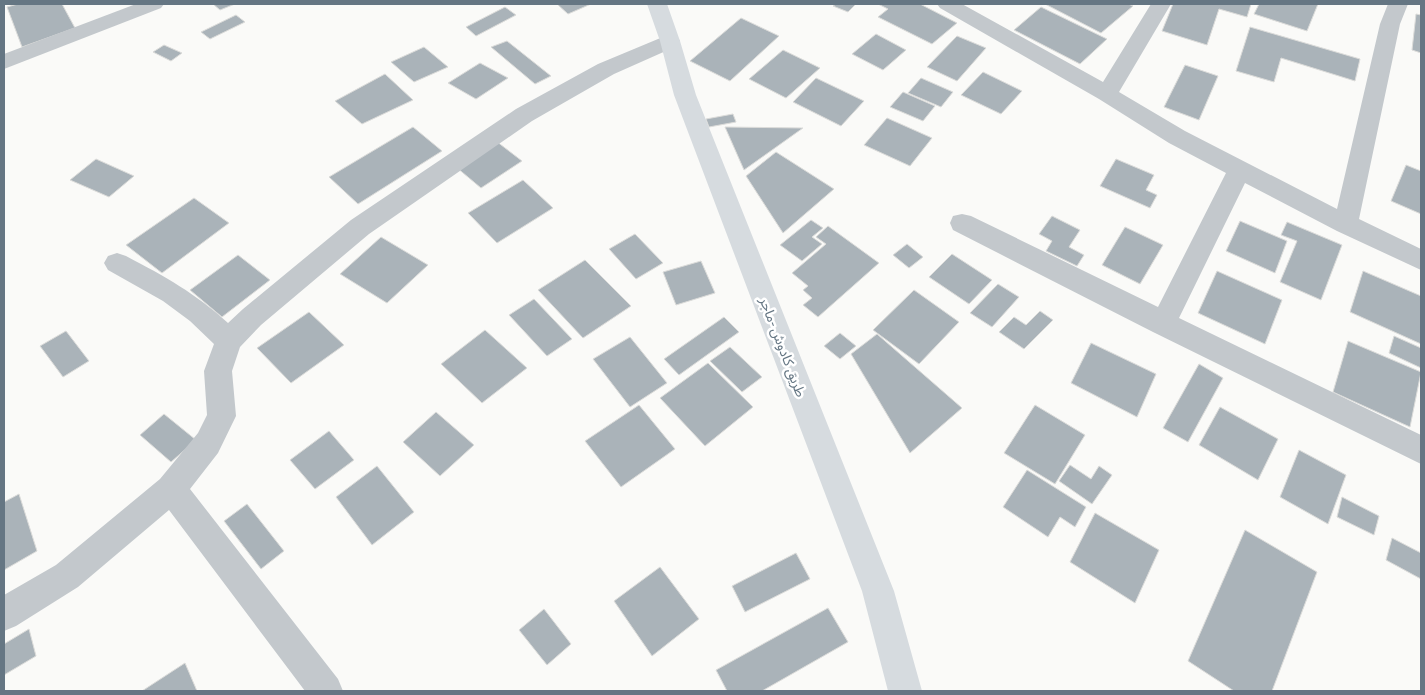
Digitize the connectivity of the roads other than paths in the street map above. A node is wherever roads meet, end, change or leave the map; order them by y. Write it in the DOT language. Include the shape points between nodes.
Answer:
graph roads {
  1 [pos="154,4"];
  2 [pos="657,4"];
  3 [pos="947,4"];
  4 [pos="1161,4"];
  5 [pos="1398,4"];
  6 [pos="670,41"];
  7 [pos="4,62"];
  8 [pos="1107,94"];
  9 [pos="1239,170"];
  10 [pos="962,223"];
  11 [pos="1346,224"];
  12 [pos="1421,260"];
  13 [pos="117,263"];
  14 [pos="1163,324"];
  15 [pos="228,341"];
  16 [pos="1421,450"];
  17 [pos="171,489"];
  18 [pos="4,614"];
  19 [pos="326,691"];
  20 [pos="905,691"];
  1 -- 7 [label="street"];
  2 -- 6 [label="highway, طريق كادوش -ماجر"];
  3 -- 8 [label="street"];
  4 -- 8 [label="street"];
  5 -- 11 [label="street" via="1390,24"];
  6 -- 15 [label="street" via="606,69 524,115 360,227"];
  6 -- 20 [label="highway, طريق كادوش -ماجر" via="685,95 878,591"];
  8 -- 9 [label="street"];
  9 -- 11 [label="street"];
  9 -- 14 [label="street"];
  10 -- 14 [label="street"];
  11 -- 12 [label="street"];
  13 -- 15 [label="street" via="172,293"];
  14 -- 16 [label="street"];
  15 -- 17 [label="street" via="218,371 222,416 208,443"];
  17 -- 18 [label="street" via="67,576"];
  17 -- 19 [label="street"];
}
